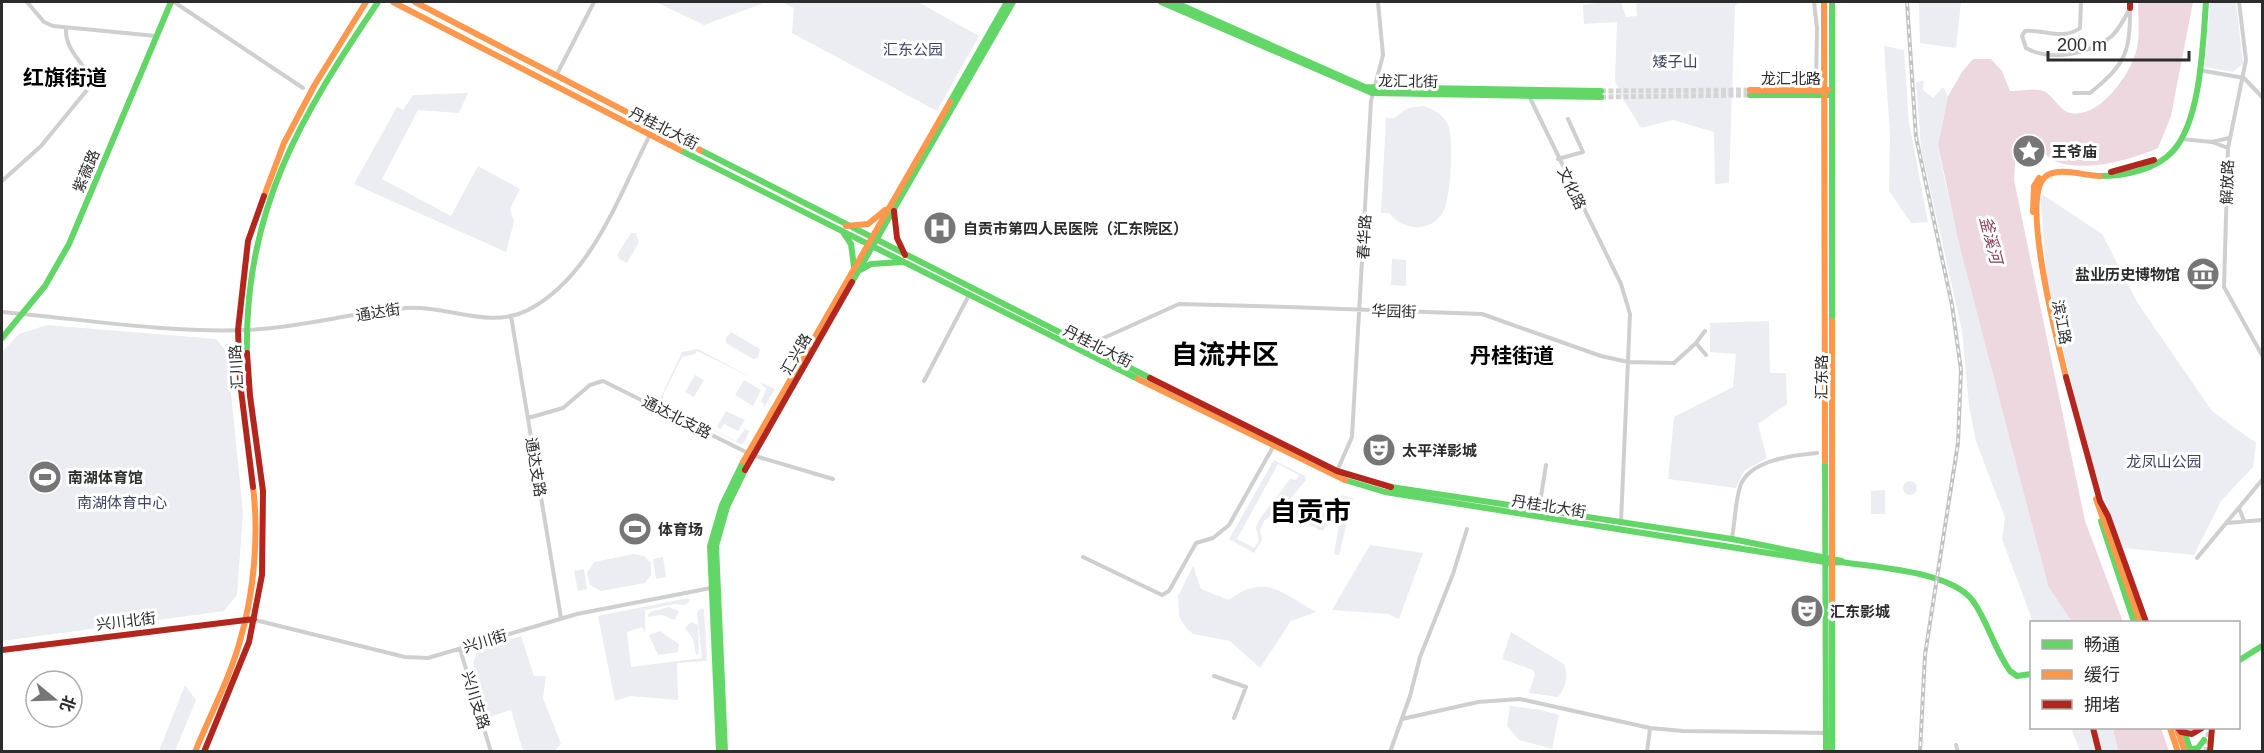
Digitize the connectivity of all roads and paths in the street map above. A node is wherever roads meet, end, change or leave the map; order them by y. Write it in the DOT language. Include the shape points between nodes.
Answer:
graph roads {
  1 [pos="27,2"];
  2 [pos="173,2"];
  3 [pos="366,2"];
  4 [pos="378,2"];
  5 [pos="393,2"];
  6 [pos="415,2"];
  7 [pos="594,2"];
  8 [pos="1007,2"];
  9 [pos="1013,2"];
  10 [pos="1161,2"];
  11 [pos="1174,2"];
  12 [pos="1378,2"];
  13 [pos="1815,2"];
  14 [pos="1824,2"];
  15 [pos="1832,2"];
  16 [pos="2081,2"];
  17 [pos="2206,2"];
  18 [pos="2239,2"];
  19 [pos="2130,5"];
  20 [pos="66,29"];
  21 [pos="157,36"];
  22 [pos="2199,70"];
  23 [pos="556,76"];
  24 [pos="2244,78"];
  25 [pos="303,88"];
  26 [pos="1810,90"];
  27 [pos="1373,91"];
  28 [pos="1825,92"];
  29 [pos="1832,92"];
  30 [pos="1528,93"];
  31 [pos="2074,93"];
  32 [pos="1601,94"];
  33 [pos="2262,97"];
  34 [pos="1568,119"];
  35 [pos="654,127"];
  36 [pos="650,134"];
  37 [pos="2229,138"];
  38 [pos="2181,139"];
  39 [pos="2212,141"];
  40 [pos="2228,148"];
  41 [pos="1558,159"];
  42 [pos="2,182"];
  43 [pos="896,200"];
  44 [pos="844,228"];
  45 [pos="872,242"];
  46 [pos="905,259"];
  47 [pos="856,270"];
  48 [pos="970,294"];
  49 [pos="1359,310"];
  50 [pos="2,312"];
  51 [pos="24,314"];
  52 [pos="511,316"];
  53 [pos="238,330"];
  54 [pos="246,330"];
  55 [pos="1705,330"];
  56 [pos="2,338"];
  57 [pos="1696,343"];
  58 [pos="1085,347"];
  59 [pos="1706,355"];
  60 [pos="2262,355"];
  61 [pos="1628,362"];
  62 [pos="924,381"];
  63 [pos="528,418"];
  64 [pos="1274,447"];
  65 [pos="1817,453"];
  66 [pos="750,454"];
  67 [pos="1546,465"];
  68 [pos="1337,471"];
  69 [pos="833,479"];
  70 [pos="2262,480"];
  71 [pos="2097,502"];
  72 [pos="2239,508"];
  73 [pos="1539,509"];
  74 [pos="2262,520"];
  75 [pos="2244,521"];
  76 [pos="1622,522"];
  77 [pos="2226,523"];
  78 [pos="1467,529"];
  79 [pos="1732,539"];
  80 [pos="1083,556"];
  81 [pos="2197,558"];
  82 [pos="1828,559"];
  83 [pos="713,588"];
  84 [pos="2140,614"];
  85 [pos="561,618"];
  86 [pos="251,619"];
  87 [pos="2134,621"];
  88 [pos="2140,621"];
  89 [pos="2145,621"];
  90 [pos="2262,646"];
  91 [pos="460,649"];
  92 [pos="2,650"];
  93 [pos="2240,660"];
  94 [pos="2030,674"];
  95 [pos="1214,676"];
  96 [pos="1234,718"];
  97 [pos="1402,719"];
  98 [pos="1650,728"];
  99 [pos="2092,729"];
  100 [pos="2170,729"];
  101 [pos="2177,729"];
  102 [pos="2178,729"];
  103 [pos="2183,729"];
  104 [pos="2200,729"];
  105 [pos="2212,729"];
  106 [pos="1829,733"];
  107 [pos="2174,740"];
  108 [pos="2204,740"];
  109 [pos="1956,745"];
  110 [pos="2188,751"];
  111 [pos="195,752"];
  112 [pos="204,752"];
  113 [pos="491,752"];
  114 [pos="719,752"];
  115 [pos="725,752"];
  116 [pos="1390,752"];
  117 [pos="1647,752"];
  118 [pos="1826,752"];
  119 [pos="1832,752"];
  120 [pos="1958,752"];
  121 [pos="2099,752"];
  122 [pos="2178,752"];
  123 [pos="2210,752"];
  1 -- 20 [label="street" via="44,22"];
  2 -- 21 [label="main road, 紫薇路"];
  2 -- 25 [label="street"];
  3 -- 53 [label="main road, 汇川路" via="304,103 268,180 248,241"];
  4 -- 54 [label="main road, 汇川路" via="312,107 276,183 256,242"];
  5 -- 36 [label="main road, 丹桂北大街"];
  6 -- 23 [label="main road, 丹桂北大街"];
  7 -- 23 [label="street"];
  8 -- 43 [label="main road"];
  9 -- 43 [label="main road"];
  10 -- 27 [label="main road, 龙汇北街" via="1349,85"];
  11 -- 27 [label="main road, 龙汇北街"];
  12 -- 27 [label="street, 春华路" via="1383,55"];
  13 -- 26 [label="street" via="1817,74"];
  14 -- 28 [label="main road, 汇东路"];
  15 -- 29 [label="main road, 汇东路"];
  16 -- 19 [label="street" via="2080,28 2073,33 2025,31 2026,48 2061,54 2095,46 2113,35"];
  17 -- 22 [label="main road, 滨江路"];
  18 -- 24 [label="street, 解放路" via="2246,60"];
  19 -- 31 [label="street" via="2129,43 2123,62 2090,93"];
  20 -- 21 [label="street"];
  20 -- 42 [label="street" via="69,49 91,80 87,90 41,146"];
  21 -- 51 [label="main road, 紫薇路" via="69,244"];
  22 -- 24 [label="street"];
  22 -- 38 [label="main road, 滨江路"];
  23 -- 35 [label="main road, 丹桂北大街"];
  24 -- 33 [label="street"];
  24 -- 37 [label="street, 解放路"];
  26 -- 28 [label="main road, 龙汇北路"];
  26 -- 28 [label="main road, 龙汇北路" via="1750,93"];
  27 -- 30 [label="main road, 龙汇北街"];
  27 -- 49 [label="street, 春华路"];
  28 -- 29 [label="main road, 龙汇北路"];
  28 -- 82 [label="main road, 汇东路"];
  29 -- 82 [label="main road, 汇东路"];
  30 -- 32 [label="main road, 龙汇北街"];
  30 -- 41 [label="street, 文化路"];
  34 -- 41 [label="street" via="1583,152"];
  35 -- 36 [label="street, 通达街"];
  35 -- 44 [label="main road, 丹桂北大街"];
  36 -- 44 [label="main road, 丹桂北大街"];
  36 -- 52 [label="street, 通达街" via="577,271 542,301"];
  37 -- 39 [label="street"];
  37 -- 40 [label="street, 解放路"];
  38 -- 39 [label="street"];
  38 -- 71 [label="main road, 滨江路" via="2159,158 2142,166 2094,173 2054,170 2042,174 2034,186 2032,206 2056,359"];
  38 -- 84 [label="main road, 滨江路" via="2175,150 2144,169 2095,177 2054,173 2044,177 2037,187 2045,279 2059,357 2100,501"];
  39 -- 40 [label="street"];
  40 -- 60 [label="street, 解放路" via="2224,287"];
  41 -- 61 [label="street, 文化路" via="1621,284 1630,314"];
  43 -- 44 [label="main road" via="868,224"];
  43 -- 45 [label="main road"];
  43 -- 46 [label="main road" via="897,238"];
  44 -- 45 [label="main road, 丹桂北大街"];
  44 -- 47 [label="main road"];
  45 -- 46 [label="main road, 丹桂北大街"];
  45 -- 47 [label="main road, 汇兴路"];
  46 -- 47 [label="main road"];
  46 -- 48 [label="main road, 丹桂北大街"];
  46 -- 58 [label="main road, 丹桂北大街"];
  47 -- 66 [label="main road, 汇兴路"];
  48 -- 62 [label="street"];
  48 -- 64 [label="main road, 丹桂北大街"];
  49 -- 58 [label="street, 华园街" via="1179,304"];
  49 -- 61 [label="street, 华园街" via="1489,316 1600,356"];
  49 -- 68 [label="street, 春华路" via="1352,437"];
  50 -- 51 [label="street, 通达街"];
  51 -- 53 [label="street, 通达街"];
  51 -- 56 [label="main road, 紫薇路"];
  52 -- 54 [label="street, 通达街" via="488,318 408,308"];
  52 -- 63 [label="street, 通达支路"];
  53 -- 54 [label="street, 通达街"];
  53 -- 86 [label="main road, 汇川路" via="240,382 256,508"];
  54 -- 86 [label="main road, 汇川路" via="248,381 264,507 262,561"];
  55 -- 57 [label="street, 华园街"];
  57 -- 59 [label="street"];
  57 -- 61 [label="street, 华园街" via="1674,363"];
  58 -- 68 [label="main road, 丹桂北大街"];
  61 -- 76 [label="street"];
  63 -- 66 [label="street, 通达北支路" via="563,408 590,386 603,381"];
  63 -- 85 [label="street, 通达支路"];
  64 -- 80 [label="street" via="1229,525 1213,538 1196,543 1169,591 1162,595"];
  64 -- 82 [label="main road, 丹桂北大街" via="1335,477 1385,492"];
  65 -- 79 [label="street" via="1778,459 1746,476 1740,486"];
  66 -- 69 [label="street, 通达北支路"];
  66 -- 83 [label="main road, 汇兴路" via="720,528"];
  67 -- 73 [label="street"];
  68 -- 73 [label="main road, 丹桂北大街" via="1387,486"];
  70 -- 72 [label="street"];
  71 -- 84 [label="main road, 滨江路"];
  71 -- 87 [label="main road"];
  72 -- 75 [label="street"];
  72 -- 77 [label="street"];
  73 -- 76 [label="main road, 丹桂北大街"];
  74 -- 75 [label="street"];
  75 -- 77 [label="street"];
  76 -- 79 [label="main road, 丹桂北大街"];
  77 -- 81 [label="street"];
  78 -- 97 [label="street"];
  79 -- 82 [label="main road, 丹桂北大街"];
  82 -- 94 [label="main road, 丹桂北大街" via="1959,588 1982,614 2006,666 2017,676"];
  82 -- 106 [label="main road, 汇东路"];
  83 -- 85 [label="street, 兴川街"];
  83 -- 114 [label="main road"];
  83 -- 115 [label="main road, 汇兴路"];
  84 -- 88 [label="main road"];
  84 -- 89 [label="main road"];
  85 -- 91 [label="street, 兴川街"];
  86 -- 91 [label="street, 兴川街" via="405,657 428,658"];
  86 -- 92 [label="main road, 兴川北街"];
  86 -- 111 [label="main road, 汇川路"];
  86 -- 112 [label="main road, 汇川路" via="249,642"];
  90 -- 93 [label="main road"];
  91 -- 113 [label="street, 兴川支路"];
  95 -- 96 [label="street" via="1246,687"];
  97 -- 98 [label="street" via="1478,702 1520,699"];
  97 -- 116 [label="street"];
  98 -- 106 [label="street"];
  98 -- 117 [label="street"];
  99 -- 121 [label="main road"];
  100 -- 107 [label="main road"];
  101 -- 110 [label="main road, bridge"];
  102 -- 104 [label="main road, bridge" via="2192,734"];
  103 -- 110 [label="main road"];
  105 -- 123 [label="main road"];
  106 -- 118 [label="main road, 汇东路"];
  106 -- 119 [label="main road, 汇东路"];
  107 -- 110 [label="main road"];
  107 -- 122 [label="main road"];
  108 -- 110 [label="main road, bridge" via="2198,748"];
  109 -- 120 [label="street"];
}
